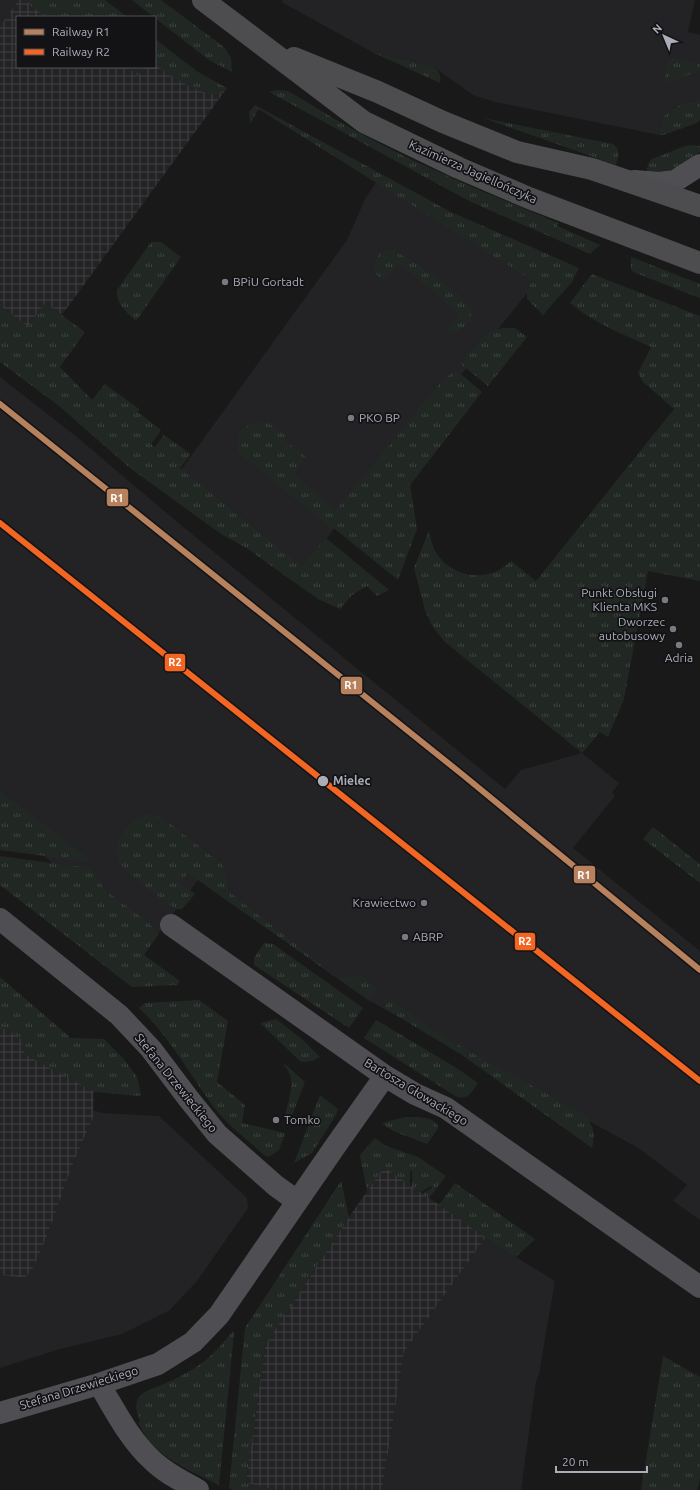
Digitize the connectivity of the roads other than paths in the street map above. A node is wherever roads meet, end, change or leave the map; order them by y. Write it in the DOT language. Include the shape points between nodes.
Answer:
graph roads {
  1 [pos="203,0"];
  2 [pos="266,46"];
  3 [pos="700,165"];
  4 [pos="626,180"];
  5 [pos="700,206"];
  6 [pos="700,261"];
  7 [pos="0,920"];
  8 [pos="171,925"];
  9 [pos="385,1076"];
  10 [pos="297,1201"];
  11 [pos="700,1287"];
  12 [pos="99,1384"];
  13 [pos="0,1413"];
  14 [pos="198,1490"];
  1 -- 2 [label="main road, Kazimierza Jagiellończyka"];
  2 -- 4 [label="main road, Kazimierza Jagiellończyka" via="517,152 592,169"];
  2 -- 6 [label="main road, Kazimierza Jagiellończyka" via="364,122 459,168 529,198"];
  3 -- 4 [label="street" via="675,181 659,183"];
  4 -- 5 [label="main road, Kazimierza Jagiellończyka"];
  7 -- 10 [label="street, Stefana Drzewieckiego" via="119,1015 151,1049 217,1134"];
  8 -- 9 [label="street, Bartosza Głowackiego"];
  9 -- 10 [label="street, Stefana Drzewieckiego"];
  9 -- 11 [label="street, Bartosza Głowackiego" via="415,1094 446,1108"];
  10 -- 12 [label="street, Stefana Drzewieckiego" via="219,1315 193,1342 158,1364"];
  12 -- 13 [label="street, Stefana Drzewieckiego"];
  12 -- 14 [label="street" via="135,1442 152,1461 172,1476"];
}
